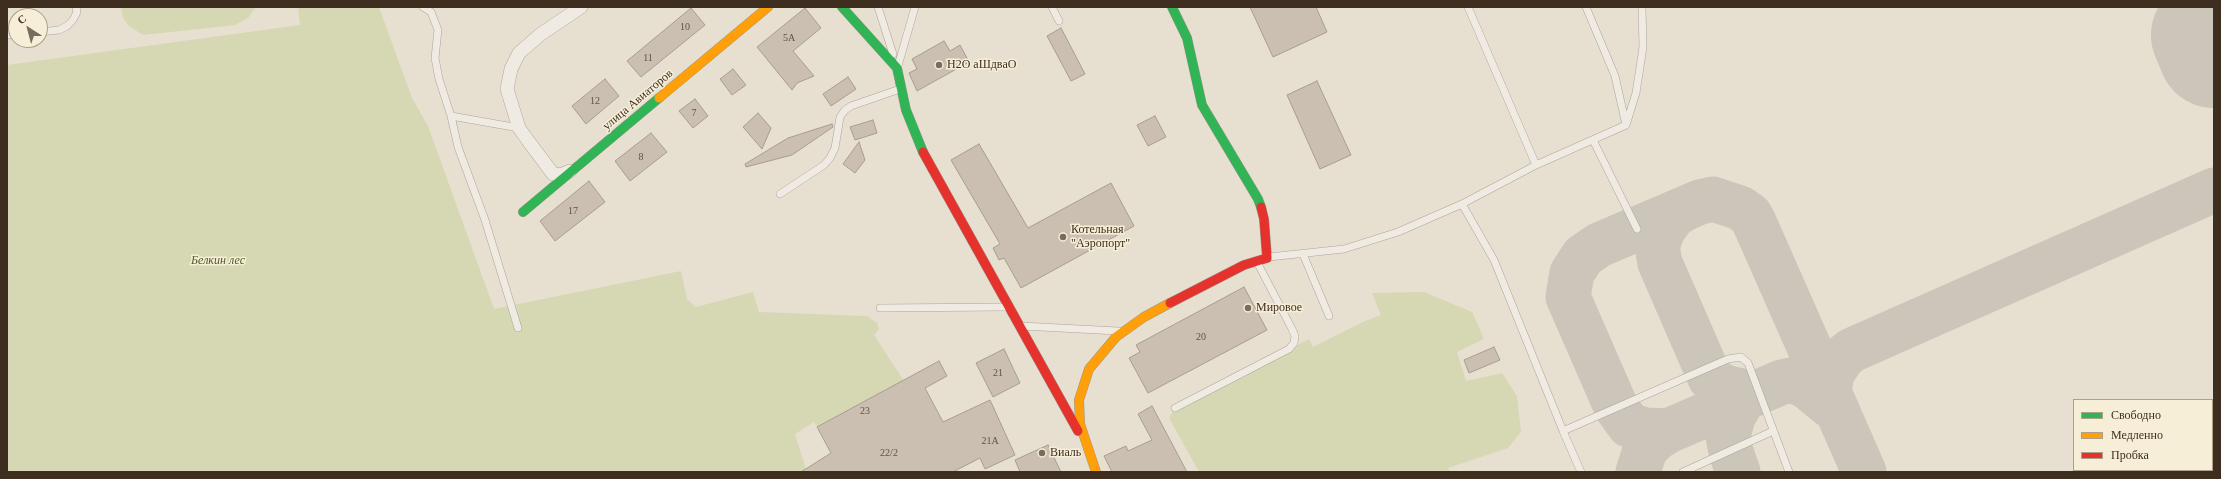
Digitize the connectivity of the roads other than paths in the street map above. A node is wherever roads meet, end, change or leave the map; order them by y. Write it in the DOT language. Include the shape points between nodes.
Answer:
graph roads {
  1 [pos="76,7"];
  2 [pos="423,7"];
  3 [pos="581,7"];
  4 [pos="768,7"];
  5 [pos="842,7"];
  6 [pos="878,7"];
  7 [pos="915,7"];
  8 [pos="1052,7"];
  9 [pos="1172,7"];
  10 [pos="1468,7"];
  11 [pos="1586,7"];
  12 [pos="1642,7"];
  13 [pos="1059,21"];
  14 [pos="48,31"];
  15 [pos="897,68"];
  16 [pos="901,89"];
  17 [pos="451,116"];
  18 [pos="1626,125"];
  19 [pos="519,128"];
  20 [pos="1593,140"];
  21 [pos="1536,166"];
  22 [pos="570,172"];
  23 [pos="780,194"];
  24 [pos="1462,204"];
  25 [pos="523,212"];
  26 [pos="1637,229"];
  27 [pos="1303,254"];
  28 [pos="1267,258"];
  29 [pos="1257,261"];
  30 [pos="1008,307"];
  31 [pos="880,308"];
  32 [pos="1329,316"];
  33 [pos="1019,325"];
  34 [pos="518,328"];
  35 [pos="1125,331"];
  36 [pos="1175,408"];
  37 [pos="1562,431"];
  38 [pos="1773,431"];
  39 [pos="1084,441"];
  40 [pos="1096,472"];
  41 [pos="1581,472"];
  42 [pos="1683,472"];
  43 [pos="1789,472"];
  1 -- 14 [label="lane" via="75,16 67,26"];
  2 -- 17 [label="lane" via="430,12 438,30 435,58"];
  3 -- 19 [label="street" via="541,34 519,53 511,69 507,89"];
  4 -- 22 [label="street, улица Авиаторов"];
  5 -- 15 [label="street"];
  6 -- 15 [label="lane"];
  7 -- 15 [label="lane"];
  8 -- 13 [label="lane"];
  9 -- 28 [label="street" via="1187,38 1202,105 1258,199 1264,219"];
  10 -- 21 [label="lane"];
  11 -- 18 [label="lane" via="1615,76"];
  12 -- 18 [label="lane" via="1643,47 1636,93"];
  15 -- 16 [label="street"];
  16 -- 23 [label="lane" via="845,110 840,117 835,148 830,158 824,165"];
  16 -- 30 [label="street" via="916,139 927,163"];
  17 -- 19 [label="lane"];
  17 -- 34 [label="lane" via="458,146 485,220"];
  18 -- 20 [label="lane"];
  19 -- 22 [label="street" via="553,174"];
  20 -- 21 [label="lane"];
  20 -- 26 [label="lane"];
  21 -- 24 [label="lane"];
  22 -- 25 [label="street, улица Авиаторов"];
  24 -- 27 [label="lane" via="1398,232 1357,246"];
  24 -- 37 [label="lane" via="1494,260"];
  27 -- 28 [label="lane"];
  27 -- 32 [label="lane"];
  28 -- 29 [label="street"];
  29 -- 35 [label="street" via="1244,265 1150,314"];
  29 -- 36 [label="lane" via="1292,329 1294,343 1289,349"];
  30 -- 31 [label="lane"];
  30 -- 33 [label="street"];
  33 -- 35 [label="lane"];
  33 -- 39 [label="street"];
  35 -- 39 [label="street" via="1103,350 1089,369 1082,386 1078,414"];
  37 -- 38 [label="lane" via="1705,368 1741,357 1748,363"];
  37 -- 41 [label="lane"];
  38 -- 42 [label="lane"];
  38 -- 43 [label="lane"];
  39 -- 40 [label="street"];
}
